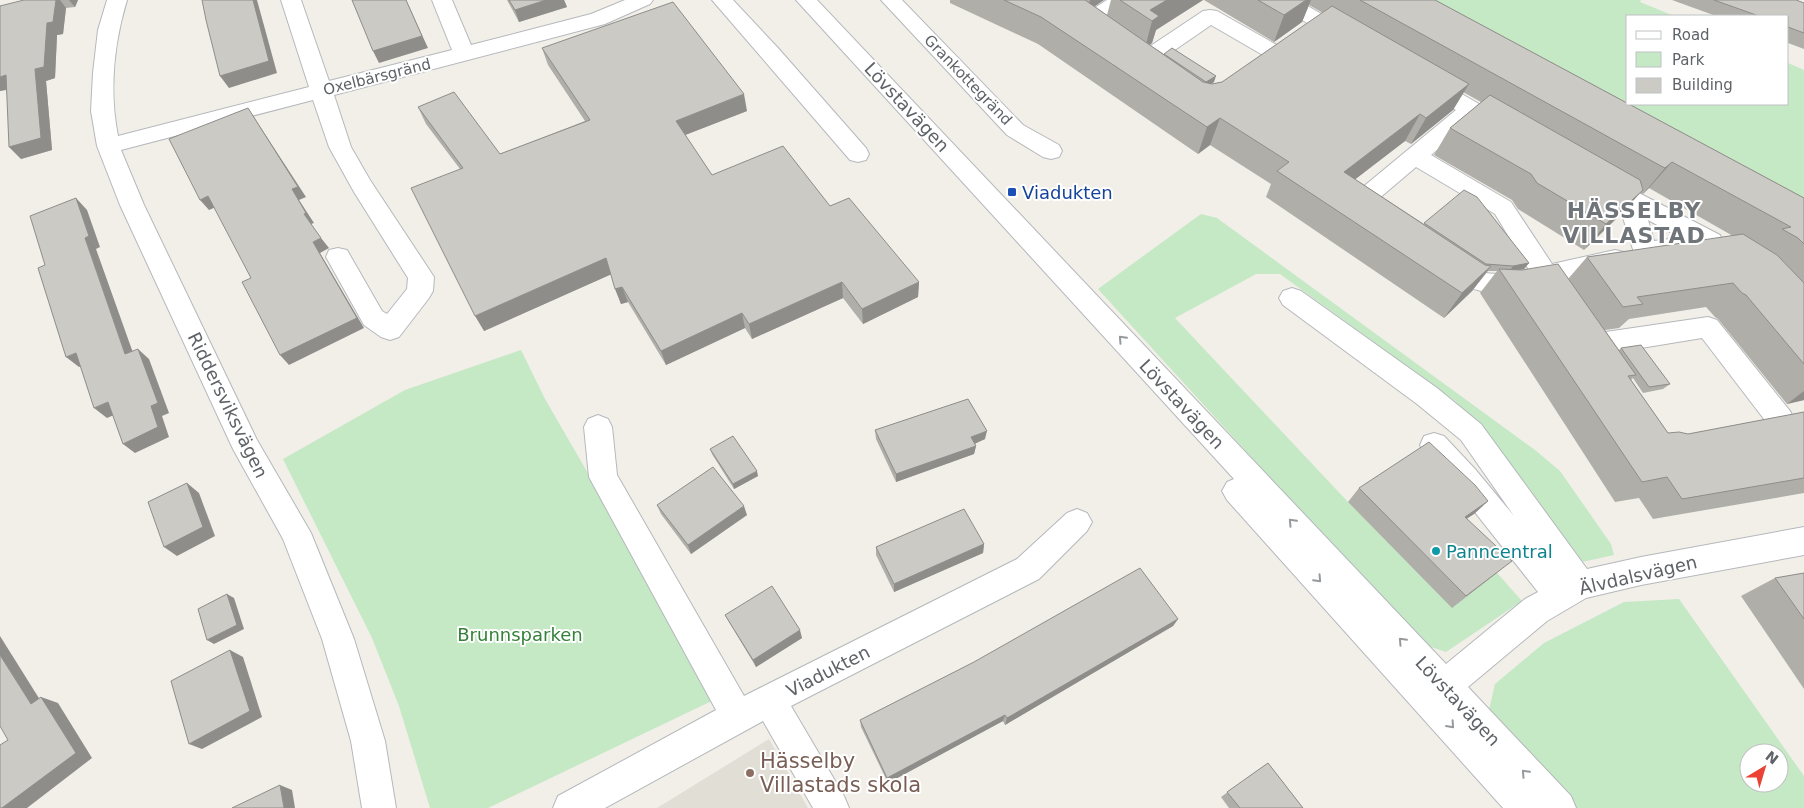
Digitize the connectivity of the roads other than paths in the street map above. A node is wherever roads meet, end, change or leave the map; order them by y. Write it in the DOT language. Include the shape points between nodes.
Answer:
graph roads {
  1 [pos="118,0"];
  2 [pos="291,0"];
  3 [pos="442,0"];
  4 [pos="642,0"];
  5 [pos="722,0"];
  6 [pos="790,0"];
  7 [pos="806,0"];
  8 [pos="891,0"];
  9 [pos="1121,0"];
  10 [pos="1282,0"];
  11 [pos="1089,22"];
  12 [pos="1290,43"];
  13 [pos="1366,48"];
  14 [pos="464,54"];
  15 [pos="1144,60"];
  16 [pos="1409,74"];
  17 [pos="321,91"];
  18 [pos="1471,109"];
  19 [pos="1522,138"];
  20 [pos="108,146"];
  21 [pos="1051,151"];
  22 [pos="858,154"];
  23 [pos="1415,156"];
  24 [pos="1580,172"];
  25 [pos="1630,200"];
  26 [pos="1391,223"];
  27 [pos="1430,250"];
  28 [pos="1645,252"];
  29 [pos="338,257"];
  30 [pos="1544,276"];
  31 [pos="1292,298"];
  32 [pos="1581,329"];
  33 [pos="1609,369"];
  34 [pos="1792,417"];
  35 [pos="1752,424"];
  36 [pos="598,426"];
  37 [pos="1434,445"];
  38 [pos="1077,522"];
  39 [pos="1801,547"];
  40 [pos="1570,590"];
  41 [pos="1437,694"];
  42 [pos="769,700"];
  43 [pos="738,717"];
  44 [pos="379,808"];
  45 [pos="570,808"];
  46 [pos="832,808"];
  47 [pos="1526,808"];
  48 [pos="1559,808"];
  1 -- 20 [label="street, Riddersviksvägen" via="108,30 104,73 102,111"];
  2 -- 17 [label="street"];
  3 -- 14 [label="street"];
  4 -- 14 [label="street, Oxelbärsgränd" via="598,19"];
  5 -- 22 [label="street"];
  6 -- 41 [label="street, Lövstavägen, one-way"];
  41 -- 7 [label="street, Lövstavägen, one-way"];
  8 -- 21 [label="street, Grankottegränd" via="1016,130"];
  9 -- 11 [label="street"];
  10 -- 12 [label="street"];
  12 -- 13 [label="street"];
  12 -- 15 [label="street" via="1210,16"];
  14 -- 17 [label="street, Oxelbärsgränd"];
  16 -- 18 [label="street"];
  17 -- 20 [label="street, Oxelbärsgränd"];
  17 -- 29 [label="street" via="340,147 421,277 420,291 390,330 373,318"];
  18 -- 19 [label="street"];
  18 -- 23 [label="street"];
  20 -- 44 [label="street, Riddersviksvägen" via="132,205 247,449 296,533 338,639 368,741"];
  23 -- 26 [label="street" via="1360,202"];
  23 -- 30 [label="street" via="1503,208"];
  24 -- 25 [label="street"];
  25 -- 28 [label="street"];
  25 -- 28 [label="street" via="1720,247"];
  27 -- 30 [label="street" via="1476,281 1509,284"];
  28 -- 30 [label="street"];
  30 -- 32 [label="street"];
  31 -- 40 [label="street" via="1427,396 1470,432"];
  32 -- 33 [label="street"];
  32 -- 34 [label="street" via="1708,327"];
  34 -- 35 [label="street"];
  36 -- 43 [label="street" via="603,477"];
  37 -- 40 [label="street"];
  38 -- 42 [label="street, Viadukten" via="1028,569"];
  39 -- 40 [label="street, Älvdalsvägen" via="1642,571"];
  40 -- 41 [label="street, Älvdalsvägen" via="1536,610"];
  41 -- 47 [label="street, Lövstavägen, one-way"];
  48 -- 41 [label="street, Lövstavägen, one-way"];
  42 -- 43 [label="street, Viadukten"];
  42 -- 46 [label="street"];
  43 -- 45 [label="street, Viadukten"];
}
